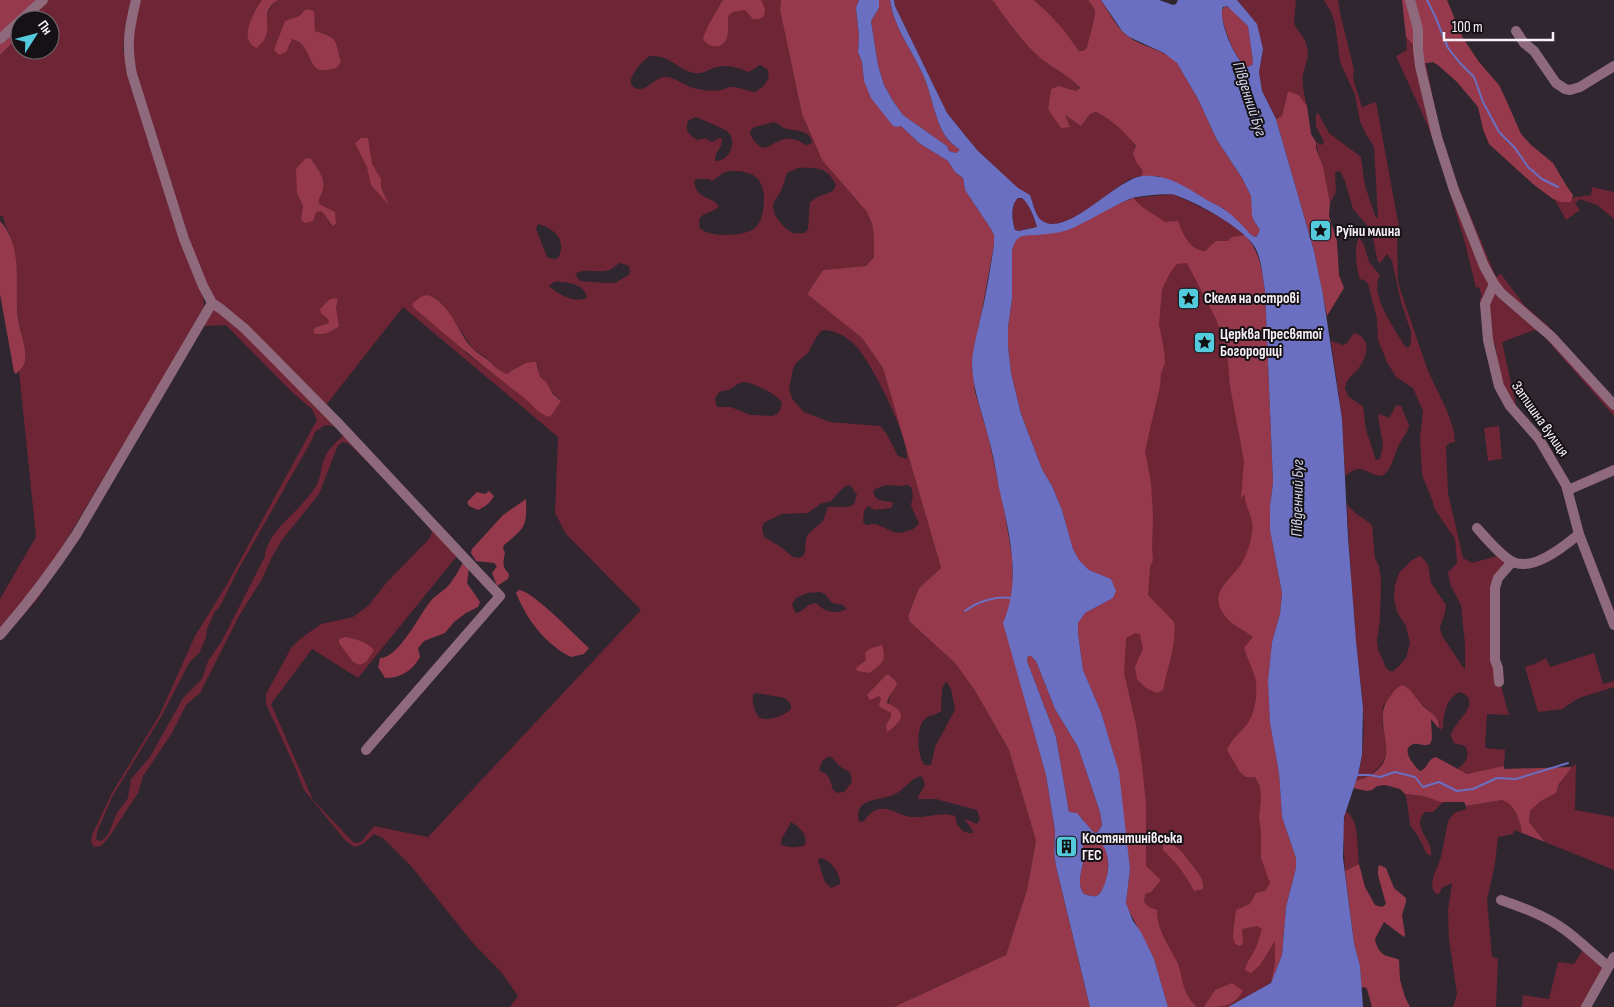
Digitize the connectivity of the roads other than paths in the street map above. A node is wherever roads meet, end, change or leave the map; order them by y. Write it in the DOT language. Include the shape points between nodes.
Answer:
graph roads {
  1 [pos="43,0"];
  2 [pos="136,0"];
  3 [pos="1410,0"];
  4 [pos="32,10"];
  5 [pos="10,30"];
  6 [pos="1516,31"];
  7 [pos="0,39"];
  8 [pos="1614,66"];
  9 [pos="1494,284"];
  10 [pos="212,303"];
  11 [pos="1614,405"];
  12 [pos="1614,470"];
  13 [pos="1568,490"];
  14 [pos="1477,528"];
  15 [pos="1579,534"];
  16 [pos="1512,562"];
  17 [pos="1614,625"];
  18 [pos="0,635"];
  19 [pos="1498,682"];
  20 [pos="366,750"];
  21 [pos="1501,900"];
  22 [pos="1611,962"];
  23 [pos="1586,1007"];
  1 -- 4 [label="street"];
  2 -- 10 [label="street" via="128,41 132,74 184,239"];
  3 -- 9 [label="street" via="1418,29 1420,66 1442,153 1476,248"];
  5 -- 7 [label="street"];
  6 -- 8 [label="street" via="1556,83 1565,89 1580,87"];
  9 -- 11 [label="street" via="1511,303 1552,337"];
  9 -- 13 [label="street, Затишна вулиця" via="1485,304 1488,340 1499,386 1510,406 1539,439"];
  10 -- 18 [label="street" via="76,535 52,572"];
  10 -- 20 [label="street" via="244,328 293,377 500,596"];
  12 -- 13 [label="street"];
  13 -- 15 [label="street, Затишна вулиця"];
  14 -- 16 [label="street"];
  15 -- 16 [label="street" via="1561,548 1530,564"];
  15 -- 17 [label="street, Затишна вулиця"];
  16 -- 19 [label="street" via="1498,578 1495,588"];
  21 -- 22 [label="street" via="1553,922"];
  22 -- 23 [label="street"];
}
